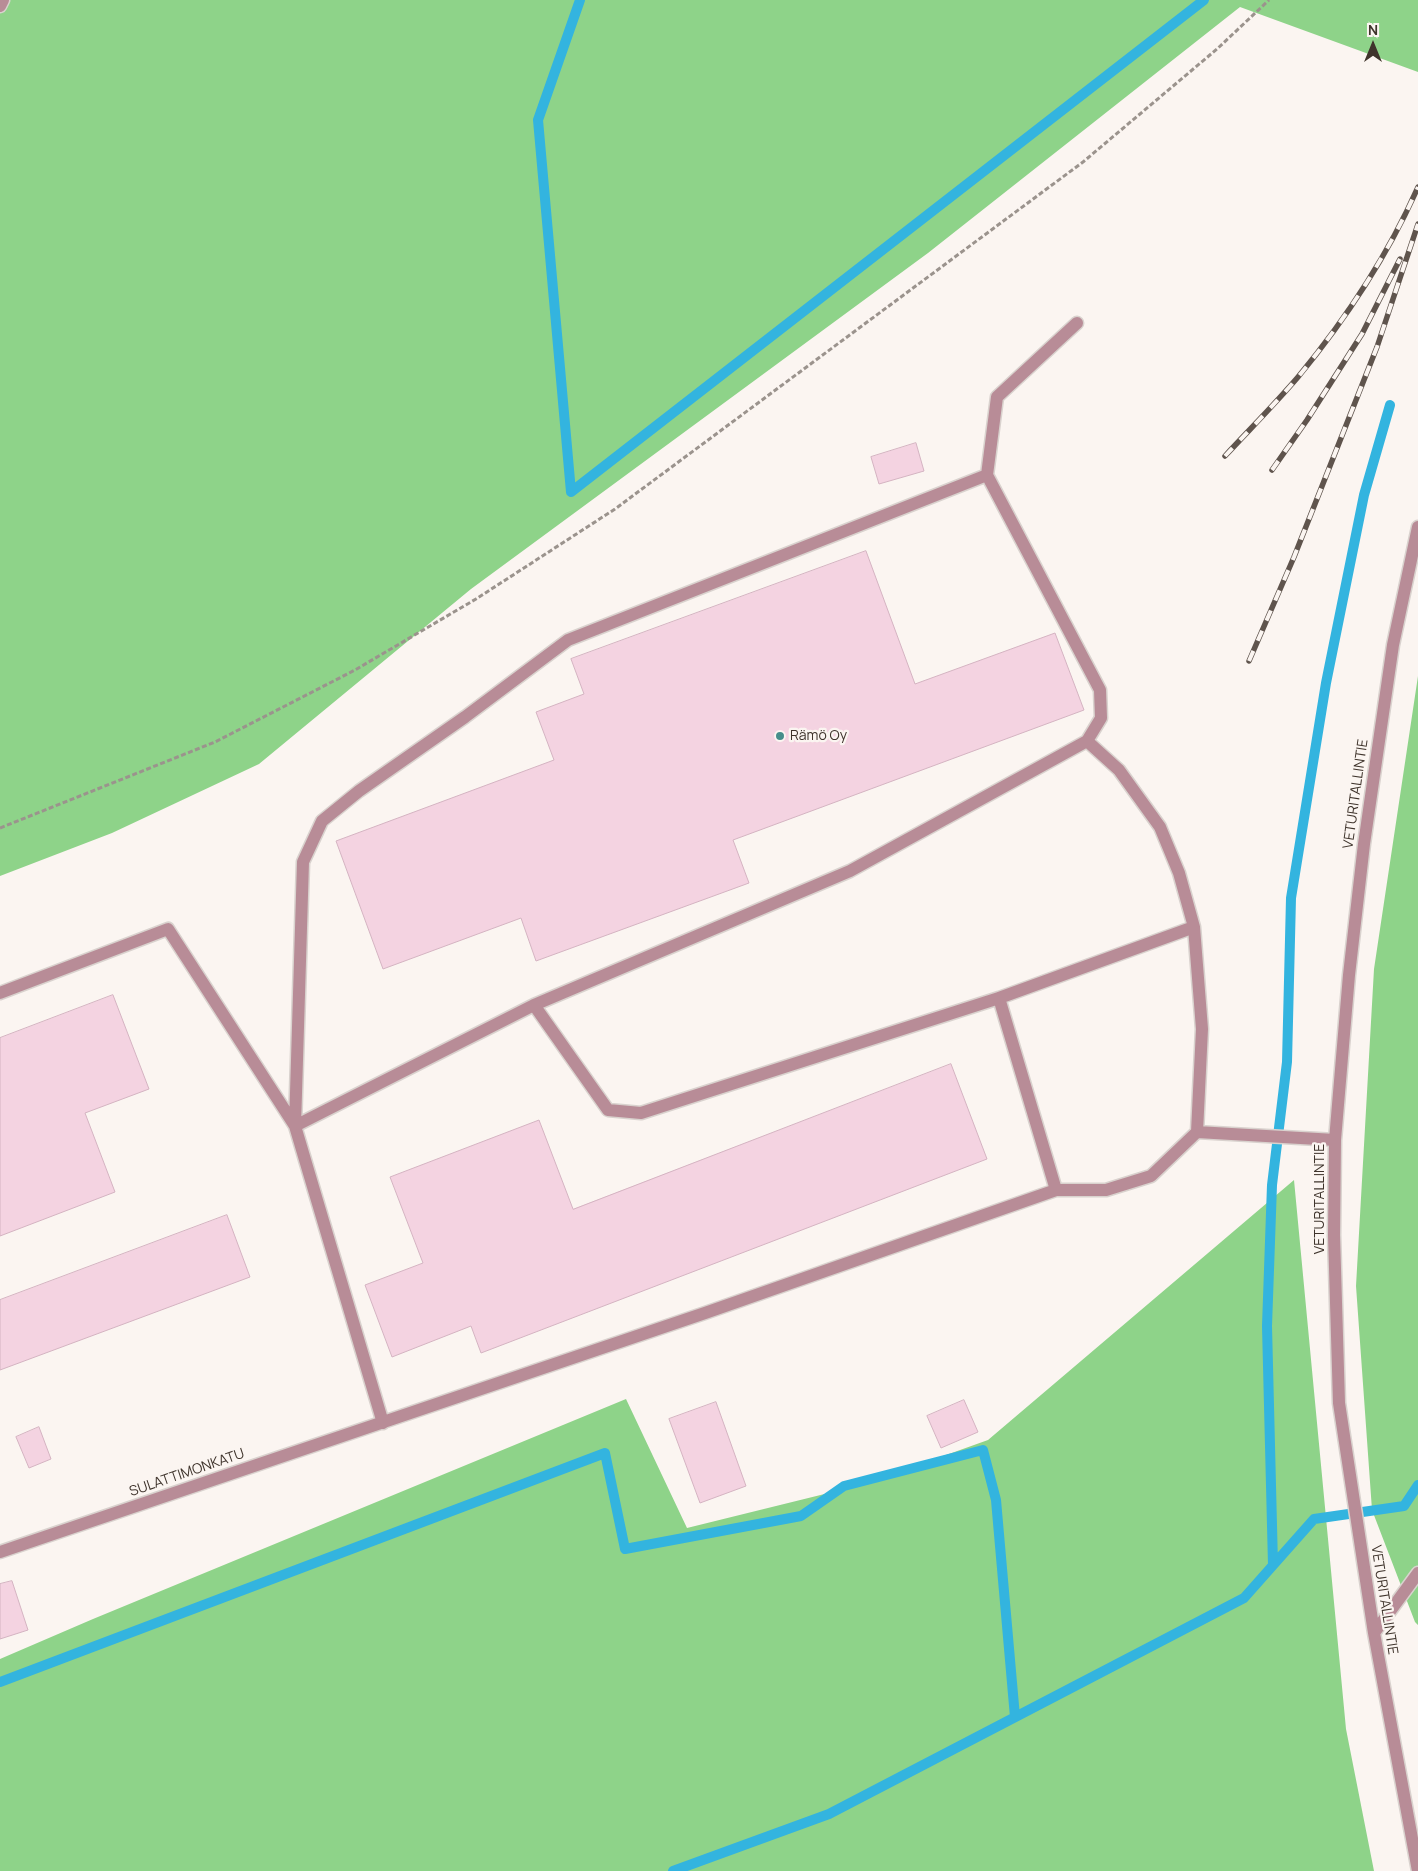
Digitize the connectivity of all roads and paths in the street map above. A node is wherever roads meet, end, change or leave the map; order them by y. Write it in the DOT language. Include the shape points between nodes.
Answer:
graph roads {
  1 [pos="3,0"];
  2 [pos="1269,0"];
  3 [pos="0,6"];
  4 [pos="1077,323"];
  5 [pos="987,475"];
  6 [pos="1418,527"];
  7 [pos="1087,741"];
  8 [pos="0,828"];
  9 [pos="1194,926"];
  10 [pos="0,993"];
  11 [pos="999,998"];
  12 [pos="534,1005"];
  13 [pos="295,1126"];
  14 [pos="1197,1132"];
  15 [pos="1335,1140"];
  16 [pos="1056,1190"];
  17 [pos="383,1422"];
  18 [pos="0,1552"];
  19 [pos="1418,1572"];
  20 [pos="1374,1633"];
  21 [pos="1418,1871"];
  1 -- 3 [label="street"];
  2 -- 8 [label="path" via="1217,49 1083,162 623,503 476,599 355,670 215,742"];
  4 -- 5 [label="street" via="997,398"];
  5 -- 7 [label="street" via="1100,690 1101,718"];
  5 -- 13 [label="street" via="568,640 322,821 303,862"];
  6 -- 15 [label="street, VETURITALLINTIE" via="1393,645 1364,844"];
  7 -- 9 [label="street" via="1119,770 1160,827 1179,873"];
  7 -- 12 [label="street" via="850,871"];
  9 -- 11 [label="street"];
  9 -- 14 [label="street" via="1202,1029"];
  10 -- 13 [label="street" via="168,929"];
  11 -- 12 [label="street" via="641,1113 608,1110"];
  11 -- 16 [label="street"];
  12 -- 13 [label="street"];
  13 -- 17 [label="street"];
  14 -- 15 [label="street"];
  14 -- 16 [label="street, SULATTIMONKATU" via="1151,1176 1106,1190"];
  15 -- 20 [label="street, VETURITALLINTIE" via="1339,1403"];
  16 -- 17 [label="street, SULATTIMONKATU"];
  17 -- 18 [label="street, SULATTIMONKATU"];
  19 -- 20 [label="street"];
  20 -- 21 [label="street, VETURITALLINTIE"];
}
